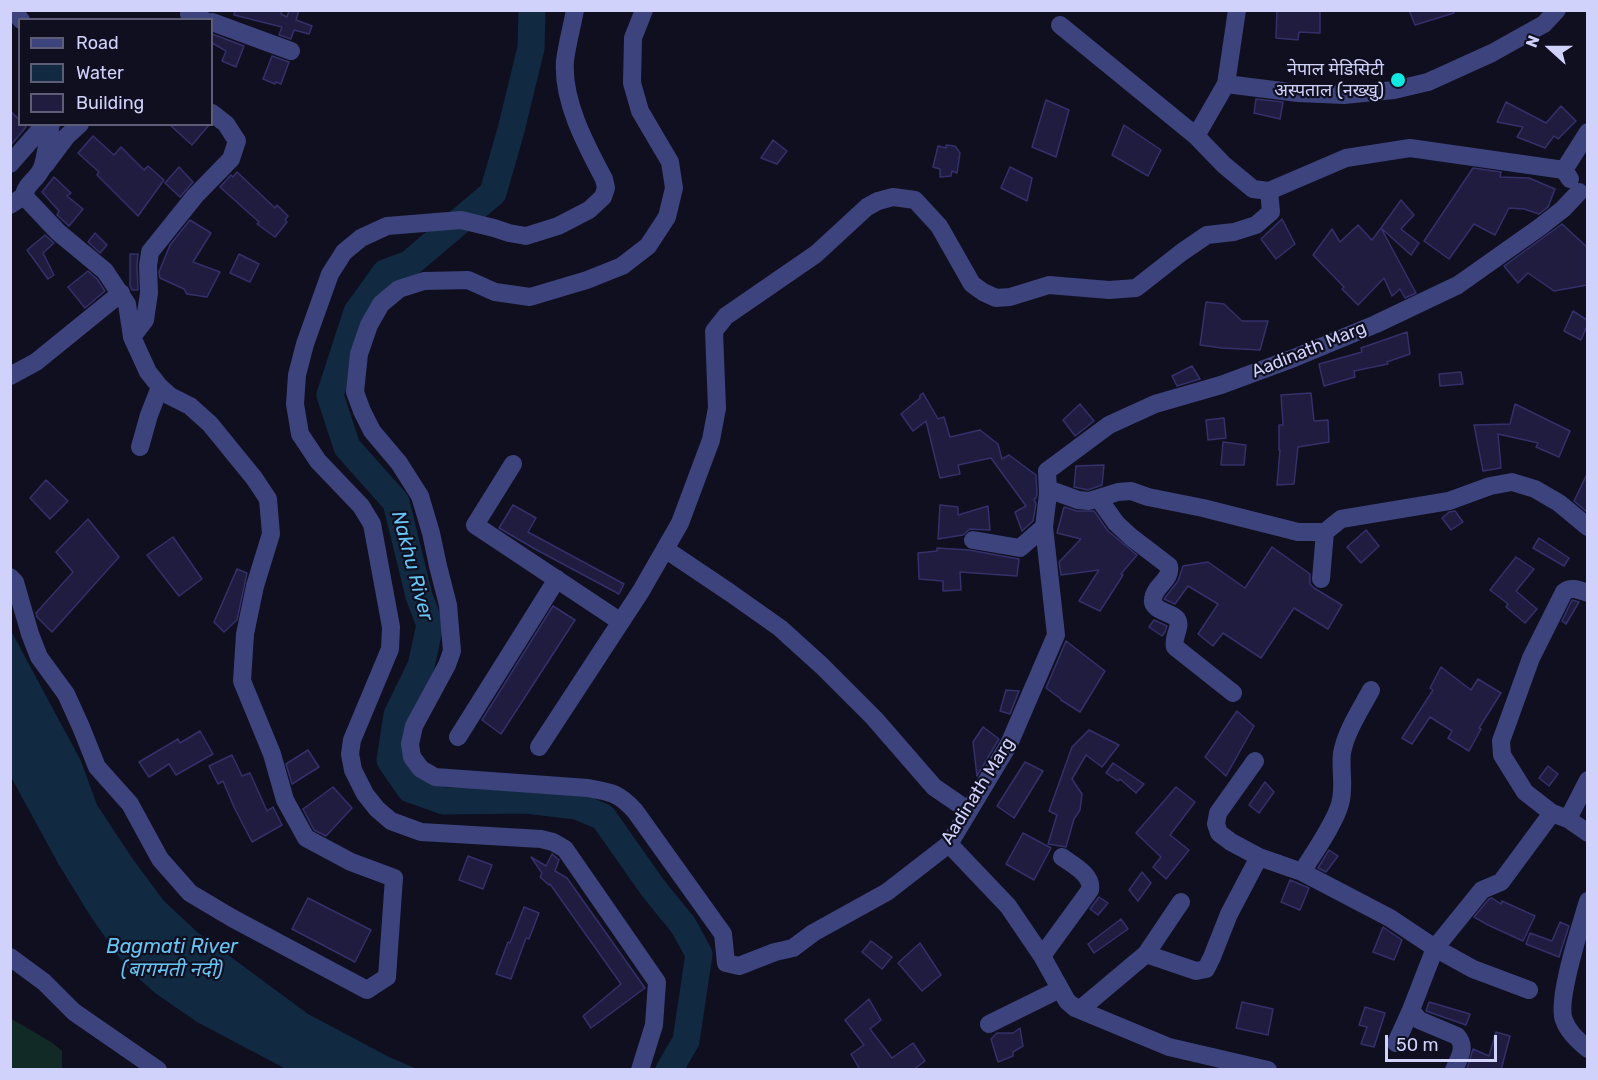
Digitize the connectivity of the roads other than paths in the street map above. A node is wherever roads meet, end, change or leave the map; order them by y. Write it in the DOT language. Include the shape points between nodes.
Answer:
graph roads {
  1 [pos="575,10"];
  2 [pos="644,10"];
  3 [pos="1237,10"];
  4 [pos="1557,10"];
  5 [pos="213,22"];
  6 [pos="1059,25"];
  7 [pos="291,51"];
  8 [pos="1226,84"];
  9 [pos="213,114"];
  10 [pos="43,126"];
  11 [pos="51,126"];
  12 [pos="78,126"];
  13 [pos="1587,132"];
  14 [pos="1196,136"];
  15 [pos="10,164"];
  16 [pos="42,168"];
  17 [pos="1564,170"];
  18 [pos="1269,191"];
  19 [pos="1583,195"];
  20 [pos="17,201"];
  21 [pos="121,294"];
  22 [pos="132,337"];
  23 [pos="10,376"];
  24 [pos="160,387"];
  25 [pos="140,447"];
  26 [pos="513,465"];
  27 [pos="1048,492"];
  28 [pos="1099,499"];
  29 [pos="1044,527"];
  30 [pos="1587,528"];
  31 [pos="1326,532"];
  32 [pos="973,540"];
  33 [pos="665,549"];
  34 [pos="10,577"];
  35 [pos="557,579"];
  36 [pos="1322,579"];
  37 [pos="1587,593"];
  38 [pos="621,622"];
  39 [pos="1371,690"];
  40 [pos="1233,693"];
  41 [pos="458,737"];
  42 [pos="539,747"];
  43 [pos="1256,761"];
  44 [pos="1587,780"];
  45 [pos="969,812"];
  46 [pos="1560,816"];
  47 [pos="1587,833"];
  48 [pos="949,844"];
  49 [pos="1062,857"];
  50 [pos="1259,857"];
  51 [pos="1302,872"];
  52 [pos="1587,901"];
  53 [pos="1181,902"];
  54 [pos="1435,948"];
  55 [pos="1146,954"];
  56 [pos="1042,956"];
  57 [pos="10,957"];
  58 [pos="1060,989"];
  59 [pos="1529,990"];
  60 [pos="1075,1008"];
  61 [pos="1411,1010"];
  62 [pos="989,1024"];
  63 [pos="1396,1043"];
  64 [pos="1587,1048"];
  65 [pos="158,1070"];
  66 [pos="640,1070"];
  67 [pos="1268,1070"];
  68 [pos="1454,1070"];
  1 -- 66 [label="street" via="565,62 567,86 580,132 604,179 603,197 590,210 526,236 461,220 387,226 361,238 344,252 330,274 304,344 295,404 300,435 372,524 391,627 390,649 352,740 352,770 377,809 401,825 421,832 541,839 565,849 657,982 654,1025"];
  2 -- 48 [label="street, Aadinath Marg" via="633,38 632,83 640,111 670,162 674,188 667,217 648,246 622,266 530,297 495,292 468,280 424,281 399,289 381,304 359,354 355,393 372,431 420,496 448,605 452,651 414,726 412,757 421,769 435,777 588,788 624,799 723,934 726,963 739,966 793,948 887,892"];
  3 -- 8 [label="street"];
  4 -- 8 [label="street" via="1544,24 1492,53 1428,82 1394,90 1344,95"];
  5 -- 7 [label="street"];
  6 -- 14 [label="street"];
  8 -- 14 [label="street"];
  9 -- 22 [label="street" via="237,141 231,159 150,252 146,321"];
  10 -- 15 [label="street"];
  11 -- 16 [label="street"];
  12 -- 16 [label="street"];
  13 -- 17 [label="street"];
  14 -- 18 [label="street" via="1252,189"];
  16 -- 20 [label="street"];
  17 -- 18 [label="street" via="1410,148 1346,158"];
  17 -- 19 [label="street"];
  18 -- 33 [label="street" via="1271,212 1256,225 1207,235 1136,288 1049,285 996,298 972,284 939,226 915,200 893,197 867,207 816,254 726,316 714,331 717,408 711,440 680,523"];
  19 -- 27 [label="street, Aadinath Marg" via="1458,285 1294,358 1155,404 1109,425 1047,471"];
  20 -- 21 [label="street" via="105,271"];
  21 -- 22 [label="street" via="128,304"];
  21 -- 23 [label="street" via="36,362"];
  22 -- 24 [label="street" via="148,372"];
  24 -- 25 [label="street"];
  24 -- 34 [label="street" via="210,424 268,499 271,534 245,634 242,681 272,754 285,800 306,838 351,862 394,878 387,977 367,990 190,893 160,858 130,804 97,767 66,694 39,657"];
  26 -- 35 [label="street" via="475,525"];
  27 -- 28 [label="street" via="1078,500"];
  27 -- 29 [label="street, Aadinath Marg"];
  28 -- 31 [label="street" via="1131,491 1298,532"];
  28 -- 40 [label="street" via="1116,523 1169,566 1152,601 1178,623 1174,647"];
  29 -- 32 [label="street" via="1020,548"];
  29 -- 45 [label="street, Aadinath Marg" via="1056,634 1009,744"];
  30 -- 31 [label="street" via="1559,503 1512,482 1449,501 1341,519"];
  31 -- 36 [label="street"];
  33 -- 38 [label="street"];
  33 -- 45 [label="street" via="780,628 874,718 934,787"];
  35 -- 38 [label="street"];
  35 -- 41 [label="street"];
  37 -- 46 [label="street" via="1572,588 1564,592 1531,658 1501,741 1502,755 1525,792"];
  38 -- 42 [label="street"];
  39 -- 51 [label="street" via="1342,750 1340,804"];
  43 -- 50 [label="street" via="1218,813 1216,824 1219,833"];
  44 -- 46 [label="street"];
  45 -- 48 [label="street, Aadinath Marg"];
  46 -- 47 [label="street"];
  46 -- 54 [label="street" via="1501,882 1482,890"];
  48 -- 56 [label="street" via="1008,906"];
  49 -- 56 [label="street" via="1086,876 1091,886"];
  50 -- 51 [label="street"];
  50 -- 55 [label="street" via="1206,969 1196,971"];
  51 -- 54 [label="street" via="1390,918"];
  52 -- 64 [label="street" via="1562,1003 1563,1020 1576,1040"];
  53 -- 55 [label="street"];
  54 -- 59 [label="street" via="1473,969"];
  54 -- 61 [label="street"];
  55 -- 60 [label="street" via="1092,1001"];
  56 -- 58 [label="street"];
  57 -- 65 [label="street" via="44,982 74,1012"];
  58 -- 60 [label="street"];
  58 -- 62 [label="street"];
  60 -- 67 [label="street" via="1169,1047"];
  61 -- 63 [label="street"];
  61 -- 68 [label="street" via="1419,1020 1461,1039 1462,1053"];
}
